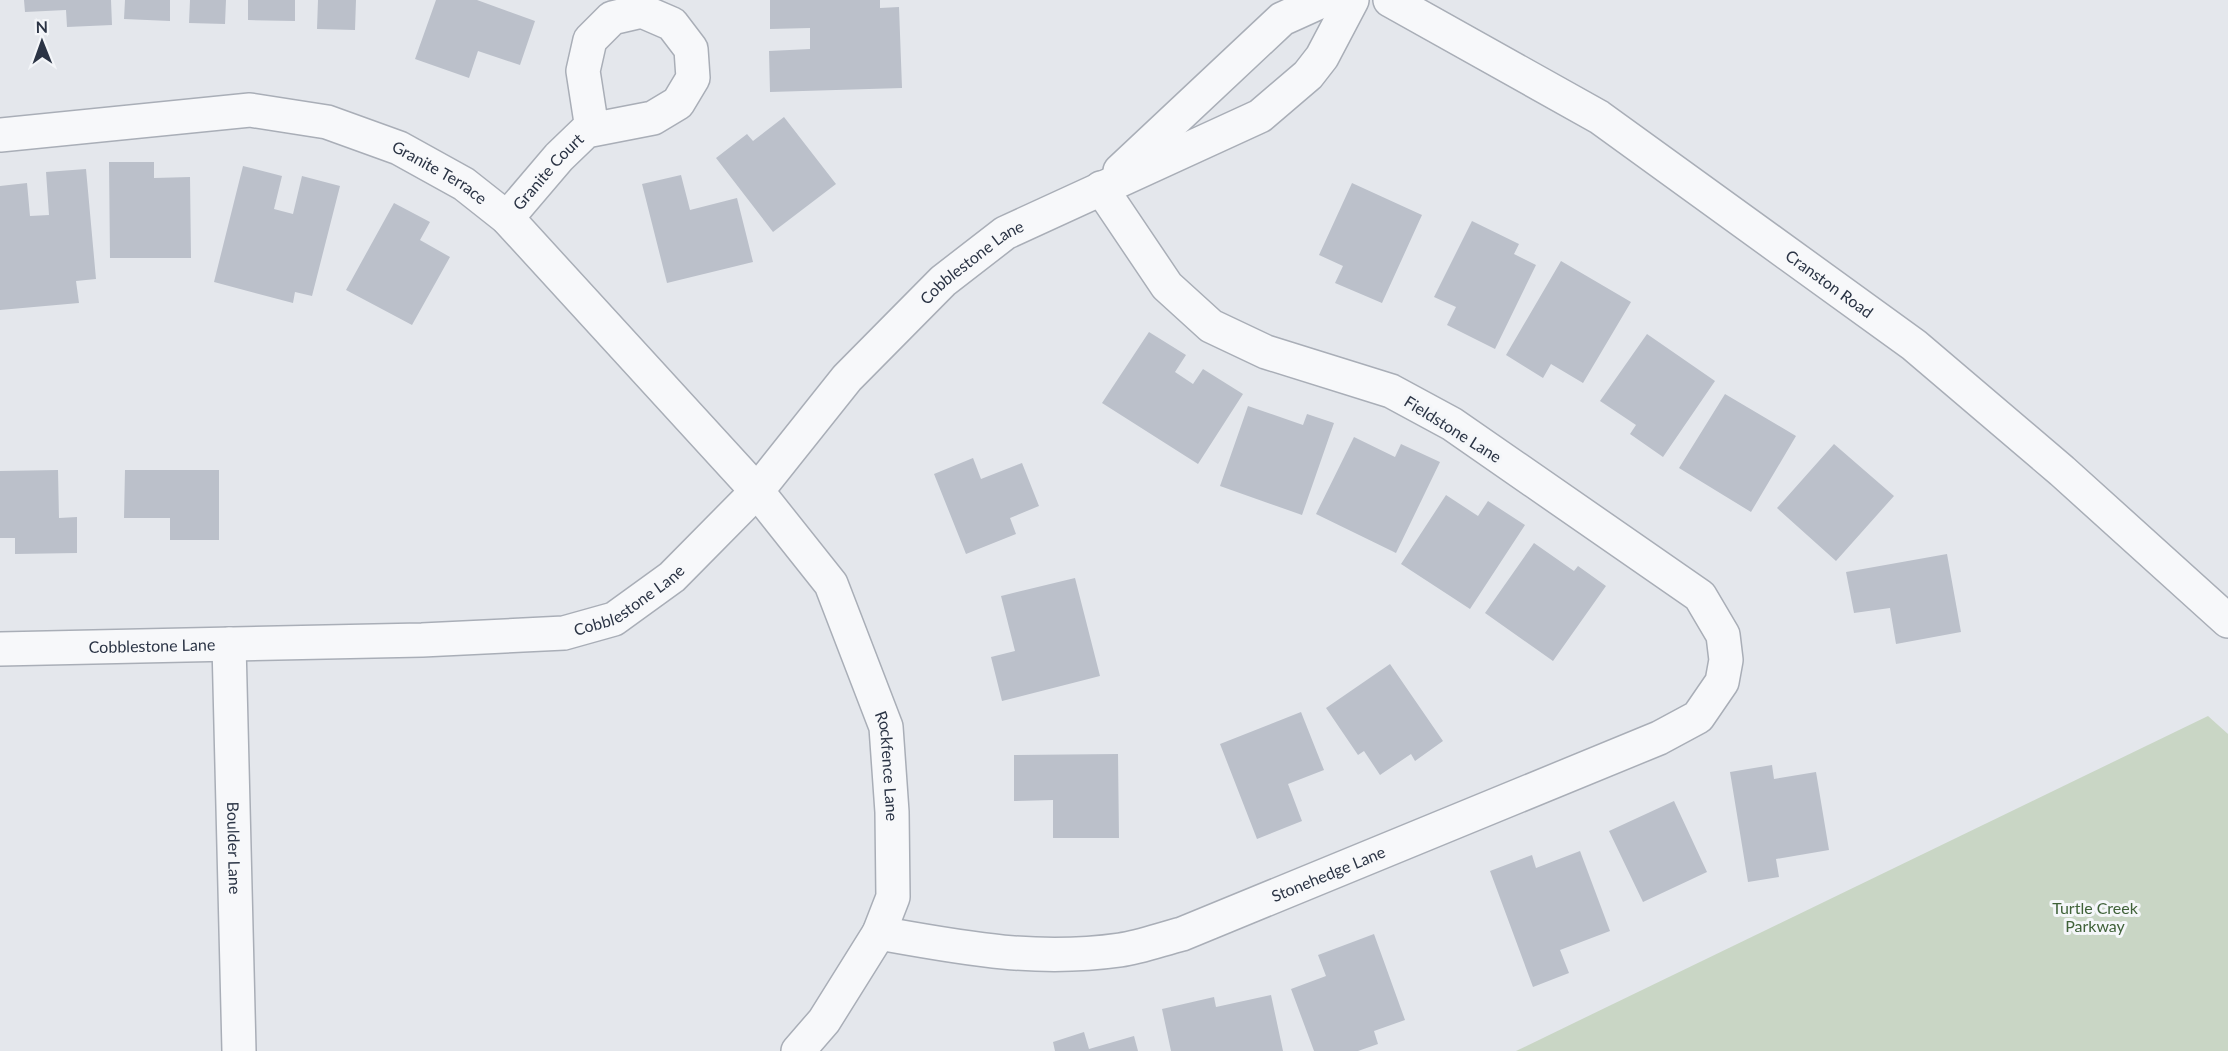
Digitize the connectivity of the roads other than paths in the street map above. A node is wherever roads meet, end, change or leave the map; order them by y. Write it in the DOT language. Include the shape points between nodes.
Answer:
graph roads {
  1 [pos="1324,0"];
  2 [pos="1352,0"];
  3 [pos="1390,0"];
  4 [pos="592,129"];
  5 [pos="0,135"];
  6 [pos="1101,189"];
  7 [pos="507,218"];
  8 [pos="757,491"];
  9 [pos="2228,621"];
  10 [pos="230,644"];
  11 [pos="0,649"];
  12 [pos="1726,660"];
  13 [pos="879,933"];
  14 [pos="238,1051"];
  15 [pos="798,1051"];
  1 -- 6 [label="street, Cobblestone Lane" via="1282,19"];
  2 -- 6 [label="street, Cobblestone Lane" via="1308,75 1260,116"];
  3 -- 9 [label="street, Cranston Road" via="1599,117 1914,345 2062,471"];
  4 -- 7 [label="street, Granite Court" via="586,130 559,156"];
  5 -- 7 [label="street, Granite Terrace" via="250,110 327,122 399,148 464,184"];
  6 -- 8 [label="street, Cobblestone Lane" via="1005,233 943,281 847,378"];
  6 -- 12 [label="street, Fieldstone Lane" via="1167,285 1211,326 1266,352 1391,391 1452,424 1700,596 1723,635"];
  7 -- 8 [label="street, Granite Terrace"];
  8 -- 10 [label="street, Cobblestone Lane" via="672,577 614,619 564,633"];
  8 -- 13 [label="street, Rockfence Lane" via="831,584 886,727 892,897"];
  10 -- 11 [label="street, Cobblestone Lane"];
  10 -- 14 [label="street, Boulder Lane"];
  12 -- 13 [label="street, Stonehedge Lane" via="1722,682 1698,717 1659,738 1182,934 1123,950 1062,956 986,952"];
  13 -- 15 [label="street, Rockfence Lane" via="824,1022"];
}
